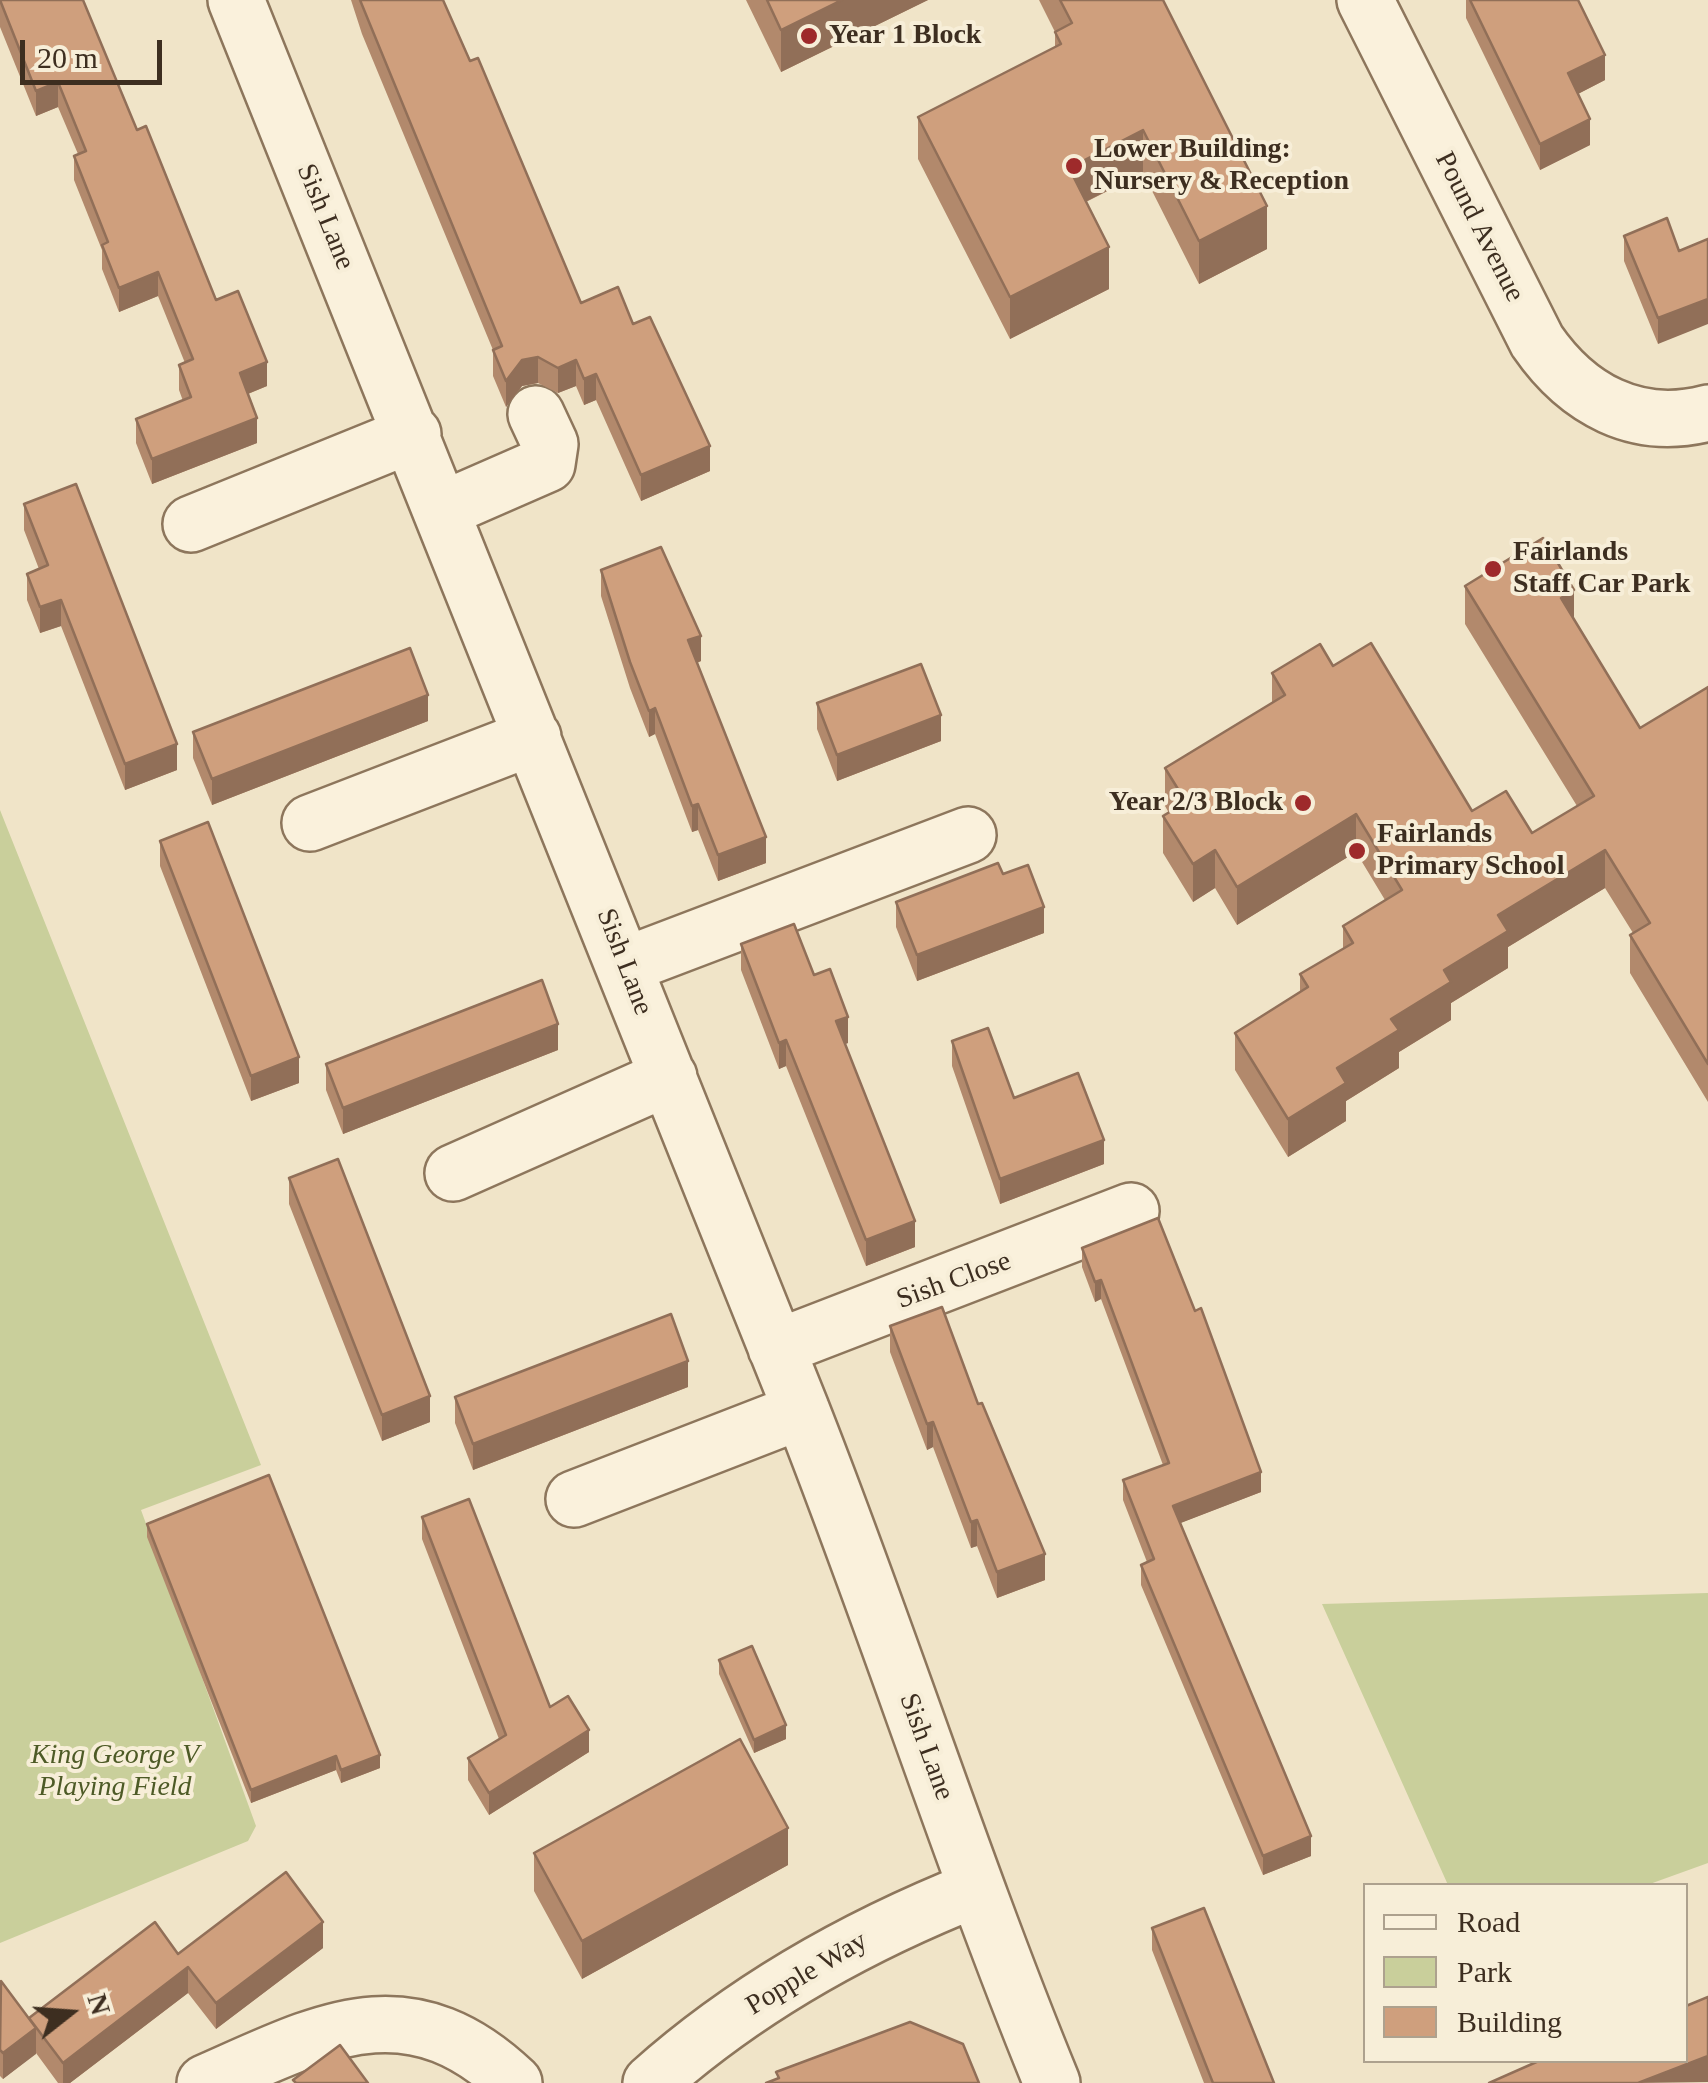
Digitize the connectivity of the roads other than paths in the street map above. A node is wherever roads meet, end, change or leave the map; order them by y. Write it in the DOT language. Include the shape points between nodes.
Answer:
graph roads {
  1 [pos="236,0"];
  2 [pos="1365,0"];
  3 [pos="1708,413"];
  4 [pos="536,414"];
  5 [pos="413,434"];
  6 [pos="444,509"];
  7 [pos="191,524"];
  8 [pos="534,737"];
  9 [pos="310,823"];
  10 [pos="968,835"];
  11 [pos="626,965"];
  12 [pos="668,1076"];
  13 [pos="453,1173"];
  14 [pos="1131,1212"];
  15 [pos="776,1348"];
  16 [pos="801,1411"];
  17 [pos="574,1500"];
  18 [pos="976,1889"];
  19 [pos="205,2083"];
  20 [pos="514,2083"];
  21 [pos="652,2083"];
  22 [pos="1052,2083"];
  1 -- 5 [label="street, Sish Lane"];
  2 -- 3 [label="street, Pound Avenue" via="1537,341 1572,384 1634,415 1658,420"];
  4 -- 6 [label="street" via="550,444 547,464"];
  5 -- 6 [label="street, Sish Lane"];
  5 -- 7 [label="street"];
  6 -- 8 [label="street, Sish Lane"];
  8 -- 9 [label="street"];
  8 -- 11 [label="street, Sish Lane"];
  10 -- 11 [label="street"];
  11 -- 12 [label="street, Sish Lane"];
  12 -- 13 [label="street"];
  12 -- 15 [label="street, Sish Lane"];
  14 -- 15 [label="street, Sish Close"];
  15 -- 16 [label="street, Sish Lane"];
  16 -- 17 [label="street"];
  16 -- 18 [label="street, Sish Lane"];
  18 -- 21 [label="street, Popple Way" via="870,1935 749,2006"];
  18 -- 22 [label="street, Sish Lane"];
  19 -- 20 [label="street" via="341,2027 390,2022 431,2031"];
}
